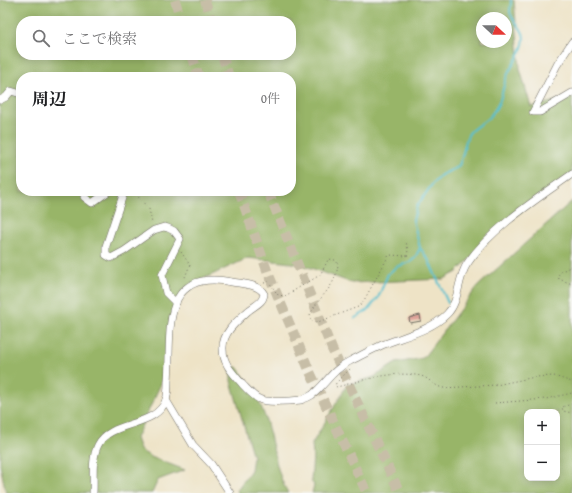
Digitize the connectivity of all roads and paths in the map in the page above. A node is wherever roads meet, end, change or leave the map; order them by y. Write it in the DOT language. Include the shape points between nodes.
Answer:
graph roads {
  1 [pos="572,42"];
  2 [pos="16,92"];
  3 [pos="572,93"];
  4 [pos="0,100"];
  5 [pos="572,174"];
  6 [pos="84,196"];
  7 [pos="101,196"];
  8 [pos="123,196"];
  9 [pos="137,196"];
  10 [pos="154,230"];
  11 [pos="406,242"];
  12 [pos="177,246"];
  13 [pos="572,266"];
  14 [pos="572,284"];
  15 [pos="187,287"];
  16 [pos="256,287"];
  17 [pos="176,303"];
  18 [pos="350,370"];
  19 [pos="572,382"];
  20 [pos="572,393"];
  21 [pos="166,400"];
  22 [pos="495,403"];
  23 [pos="572,404"];
  24 [pos="572,413"];
  25 [pos="93,493"];
  26 [pos="230,493"];
  1 -- 3 [label="street" via="533,112 540,112"];
  2 -- 4 [label="street" via="11,91"];
  5 -- 16 [label="street" via="535,200 486,241 467,265 455,302 448,313 433,325 381,346 336,369 311,395 302,400 259,400 227,366 223,357 224,339 231,327 262,301 264,294"];
  6 -- 7 [label="street" via="92,202"];
  8 -- 10 [label="street" via="106,246 106,254 111,258"];
  9 -- 10 [label="path" via="149,209"];
  10 -- 12 [label="street" via="164,227 174,231 180,239"];
  11 -- 16 [label="path" via="407,256 389,255 362,304 318,322 311,321 310,315 334,278 338,264 333,259 328,260 320,275 285,296 276,294 268,282"];
  12 -- 15 [label="path" via="190,264 185,277"];
  12 -- 17 [label="street" via="162,275 166,292"];
  13 -- 14 [label="path" via="560,272 558,276 559,279"];
  15 -- 16 [label="street" via="194,282 218,280"];
  15 -- 17 [label="street"];
  17 -- 21 [label="street" via="171,317"];
  18 -- 19 [label="path" via="335,386 395,374 423,377 443,388 496,385 554,376"];
  20 -- 22 [label="path" via="546,399"];
  21 -- 25 [label="street" via="153,415 111,431 98,444"];
  21 -- 26 [label="street" via="193,445 211,464"];
  23 -- 24 [label="path" via="562,408 563,411"];
}
